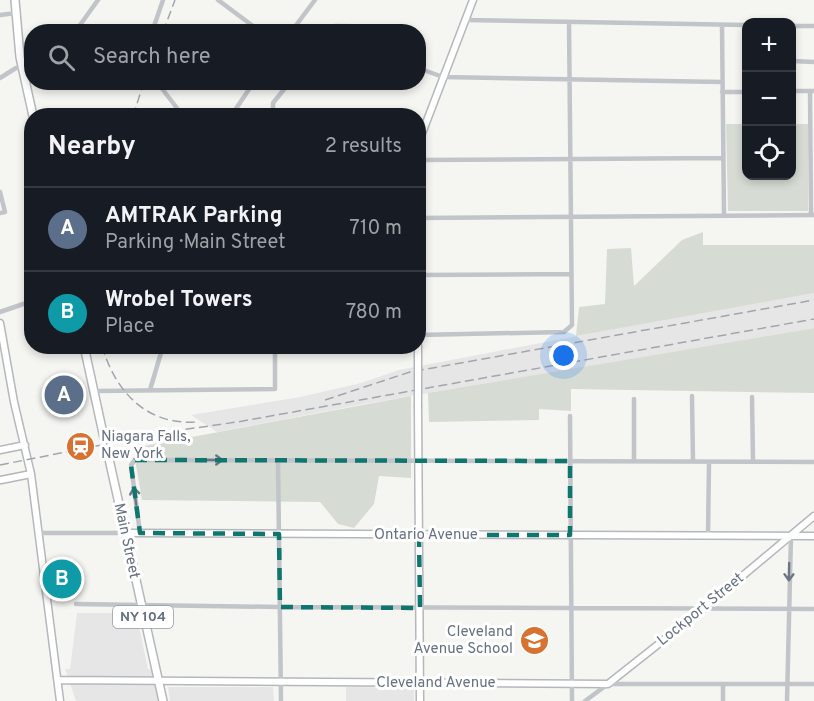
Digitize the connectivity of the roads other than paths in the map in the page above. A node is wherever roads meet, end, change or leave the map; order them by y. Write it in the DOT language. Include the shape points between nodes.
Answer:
graph roads {
  1 [pos="15,0"];
  2 [pos="98,0"];
  3 [pos="164,0"];
  4 [pos="218,0"];
  5 [pos="315,0"];
  6 [pos="473,0"];
  7 [pos="16,13"];
  8 [pos="0,15"];
  9 [pos="465,20"];
  10 [pos="569,22"];
  11 [pos="81,24"];
  12 [pos="155,24"];
  13 [pos="250,24"];
  14 [pos="297,24"];
  15 [pos="722,25"];
  16 [pos="742,25"];
  17 [pos="796,26"];
  18 [pos="814,26"];
  19 [pos="796,61"];
  20 [pos="814,62"];
  21 [pos="22,66"];
  22 [pos="426,71"];
  23 [pos="24,75"];
  24 [pos="443,77"];
  25 [pos="0,78"];
  26 [pos="569,80"];
  27 [pos="722,82"];
  28 [pos="27,90"];
  29 [pos="163,90"];
  30 [pos="249,90"];
  31 [pos="284,90"];
  32 [pos="796,91"];
  33 [pos="812,91"];
  34 [pos="722,92"];
  35 [pos="742,92"];
  36 [pos="31,108"];
  37 [pos="177,108"];
  38 [pos="236,108"];
  39 [pos="273,108"];
  40 [pos="426,123"];
  41 [pos="812,129"];
  42 [pos="723,158"];
  43 [pos="570,159"];
  44 [pos="426,160"];
  45 [pos="812,178"];
  46 [pos="0,192"];
  47 [pos="0,213"];
  48 [pos="812,214"];
  49 [pos="724,215"];
  50 [pos="570,216"];
  51 [pos="426,218"];
  52 [pos="570,274"];
  53 [pos="426,275"];
  54 [pos="24,304"];
  55 [pos="0,312"];
  56 [pos="0,323"];
  57 [pos="426,335"];
  58 [pos="86,354"];
  59 [pos="161,354"];
  60 [pos="275,354"];
  61 [pos="418,354"];
  62 [pos="150,390"];
  63 [pos="94,391"];
  64 [pos="692,396"];
  65 [pos="752,397"];
  66 [pos="634,399"];
  67 [pos="570,416"];
  68 [pos="104,438"];
  69 [pos="25,445"];
  70 [pos="0,450"];
  71 [pos="107,450"];
  72 [pos="278,460"];
  73 [pos="418,460"];
  74 [pos="570,461"];
  75 [pos="634,461"];
  76 [pos="693,461"];
  77 [pos="753,461"];
  78 [pos="709,462"];
  79 [pos="814,462"];
  80 [pos="31,474"];
  81 [pos="1,480"];
  82 [pos="814,516"];
  83 [pos="125,532"];
  84 [pos="38,533"];
  85 [pos="140,533"];
  86 [pos="279,534"];
  87 [pos="419,535"];
  88 [pos="570,535"];
  89 [pos="708,536"];
  90 [pos="791,536"];
  91 [pos="814,536"];
  92 [pos="76,604"];
  93 [pos="140,605"];
  94 [pos="280,608"];
  95 [pos="420,608"];
  96 [pos="571,608"];
  97 [pos="703,609"];
  98 [pos="788,609"];
  99 [pos="814,609"];
  100 [pos="58,680"];
  101 [pos="158,681"];
  102 [pos="281,682"];
  103 [pos="420,682"];
  104 [pos="571,683"];
  105 [pos="608,684"];
  106 [pos="723,684"];
  107 [pos="787,684"];
  108 [pos="814,684"];
  109 [pos="60,701"];
  110 [pos="163,701"];
  111 [pos="280,701"];
  112 [pos="420,701"];
  113 [pos="572,701"];
  114 [pos="585,701"];
  115 [pos="723,701"];
  116 [pos="787,701"];
  1 -- 7 [label="main road"];
  2 -- 11 [label="street"];
  3 -- 12 [label="street"];
  4 -- 13 [label="street"];
  5 -- 14 [label="street"];
  6 -- 9 [label="street"];
  7 -- 8 [label="street"];
  7 -- 21 [label="main road"];
  9 -- 10 [label="street"];
  9 -- 24 [label="street"];
  10 -- 15 [label="street"];
  10 -- 26 [label="street"];
  15 -- 16 [label="street"];
  15 -- 27 [label="street"];
  17 -- 18 [label="street"];
  19 -- 20 [label="street"];
  21 -- 23 [label="main road"];
  21 -- 25 [label="street"];
  22 -- 24 [label="street"];
  24 -- 26 [label="street"];
  24 -- 40 [label="street"];
  26 -- 27 [label="street"];
  26 -- 43 [label="street"];
  27 -- 34 [label="street"];
  28 -- 36 [label="main road"];
  29 -- 37 [label="street"];
  30 -- 38 [label="street"];
  31 -- 39 [label="street"];
  32 -- 33 [label="street"];
  33 -- 41 [label="street"];
  34 -- 35 [label="street"];
  34 -- 42 [label="street"];
  41 -- 45 [label="street"];
  42 -- 43 [label="street"];
  42 -- 49 [label="street"];
  43 -- 44 [label="street"];
  43 -- 50 [label="street"];
  45 -- 48 [label="street"];
  46 -- 47 [label="street" via="4,212"];
  48 -- 49 [label="street"];
  49 -- 50 [label="street"];
  50 -- 51 [label="street"];
  50 -- 52 [label="street"];
  52 -- 53 [label="street"];
  52 -- 57 [label="street" via="572,326 564,332"];
  54 -- 55 [label="street"];
  56 -- 69 [label="street"];
  58 -- 63 [label="main road"];
  59 -- 62 [label="street"];
  60 -- 62 [label="street" via="275,388"];
  61 -- 73 [label="street, bridge"];
  62 -- 63 [label="street"];
  63 -- 68 [label="main road"];
  64 -- 76 [label="street"];
  65 -- 77 [label="street"];
  66 -- 75 [label="street"];
  67 -- 74 [label="street"];
  69 -- 70 [label="street"];
  69 -- 80 [label="street"];
  71 -- 83 [label="main road, Main Street / NY 104"];
  72 -- 73 [label="street"];
  85 -- 72 [label="street, one-way" via="131,465 135,460"];
  72 -- 86 [label="street"];
  73 -- 74 [label="street"];
  73 -- 87 [label="street"];
  74 -- 75 [label="street"];
  74 -- 88 [label="street"];
  75 -- 76 [label="street"];
  76 -- 78 [label="street"];
  77 -- 78 [label="street"];
  77 -- 79 [label="street"];
  78 -- 89 [label="street"];
  80 -- 81 [label="street"];
  80 -- 84 [label="street"];
  82 -- 90 [label="street, Lockport Street"];
  83 -- 84 [label="street, Ontario Avenue"];
  83 -- 85 [label="street, Ontario Avenue"];
  83 -- 93 [label="main road, Main Street / NY 104"];
  84 -- 100 [label="street"];
  85 -- 86 [label="street, Ontario Avenue"];
  86 -- 87 [label="street, Ontario Avenue"];
  86 -- 94 [label="street"];
  87 -- 88 [label="street, Ontario Avenue"];
  87 -- 95 [label="street"];
  88 -- 89 [label="street, Ontario Avenue"];
  88 -- 96 [label="street"];
  89 -- 90 [label="street, Ontario Avenue"];
  90 -- 91 [label="street, Ontario Avenue"];
  90 -- 97 [label="street, Lockport Street"];
  90 -- 98 [label="street, one-way"];
  92 -- 93 [label="street"];
  93 -- 94 [label="street"];
  93 -- 101 [label="main road, Main Street / NY 104"];
  94 -- 95 [label="street"];
  94 -- 102 [label="street"];
  95 -- 96 [label="street"];
  95 -- 103 [label="street"];
  96 -- 97 [label="street"];
  96 -- 104 [label="street"];
  97 -- 98 [label="street"];
  97 -- 105 [label="street, Lockport Street"];
  98 -- 99 [label="street"];
  98 -- 107 [label="street"];
  100 -- 101 [label="street, Cleveland Avenue"];
  100 -- 109 [label="street"];
  101 -- 102 [label="street, Cleveland Avenue"];
  101 -- 110 [label="main road, Main Street / NY 104"];
  102 -- 103 [label="street, Cleveland Avenue"];
  102 -- 111 [label="street"];
  103 -- 104 [label="street, Cleveland Avenue"];
  103 -- 112 [label="street"];
  104 -- 105 [label="street, Cleveland Avenue"];
  104 -- 113 [label="street"];
  105 -- 106 [label="street, Cleveland Avenue"];
  105 -- 114 [label="street, Lockport Street"];
  106 -- 107 [label="street, Cleveland Avenue"];
  106 -- 115 [label="street"];
  107 -- 108 [label="street, Cleveland Avenue"];
  107 -- 116 [label="street"];
}
